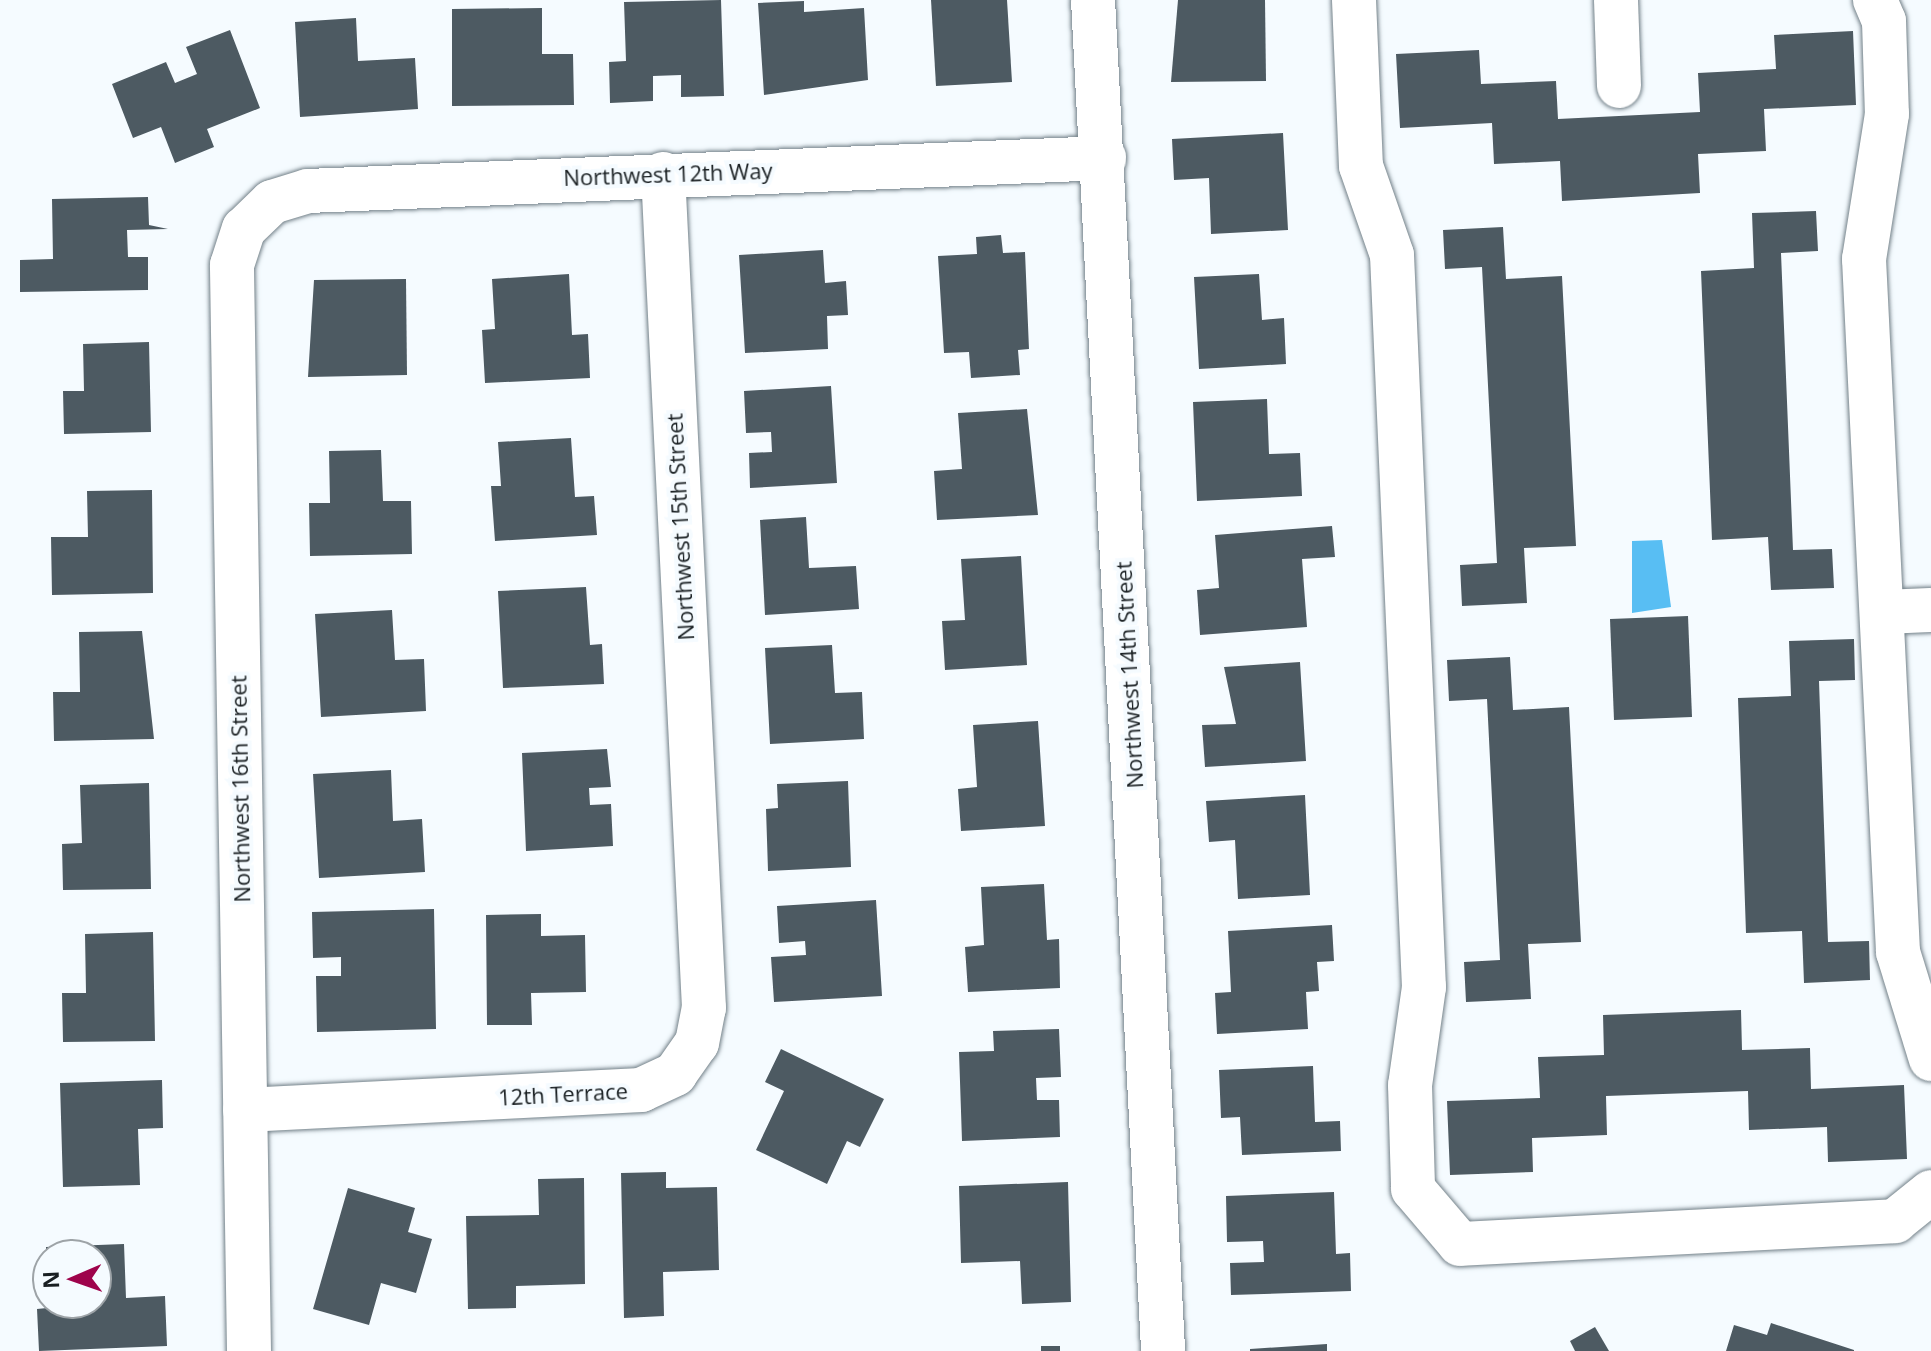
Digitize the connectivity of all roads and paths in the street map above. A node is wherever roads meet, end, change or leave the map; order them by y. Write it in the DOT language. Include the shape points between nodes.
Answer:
graph roads {
  1 [pos="1093,0"];
  2 [pos="1354,0"];
  3 [pos="1616,0"];
  4 [pos="1875,0"];
  5 [pos="1619,86"];
  6 [pos="1104,158"];
  7 [pos="663,174"];
  8 [pos="244,229"];
  9 [pos="1931,610"];
  10 [pos="1883,612"];
  11 [pos="698,879"];
  12 [pos="1931,1059"];
  13 [pos="245,1110"];
  14 [pos="1931,1192"];
  15 [pos="249,1351"];
  16 [pos="1163,1351"];
  1 -- 6 [label="street, Northwest 14th Street"];
  2 -- 14 [label="street" via="1361,166 1392,255 1424,987 1410,1085 1410,1166 1422,1207 1460,1244 1895,1221"];
  3 -- 5 [label="street"];
  4 -- 10 [label="street" via="1884,21 1887,114 1864,259"];
  6 -- 7 [label="street, Northwest 12th Way"];
  6 -- 16 [label="street, Northwest 14th Street"];
  7 -- 8 [label="street, Northwest 12th Way" via="308,191 272,202"];
  7 -- 11 [label="street, Northwest 15th Street"];
  8 -- 13 [label="street, Northwest 16th Street" via="232,265"];
  9 -- 10 [label="street"];
  10 -- 12 [label="street" via="1898,952"];
  11 -- 13 [label="street, 12th Terrace" via="704,1008 697,1043 675,1074 641,1090"];
  13 -- 15 [label="street, Northwest 16th Street"];
}
